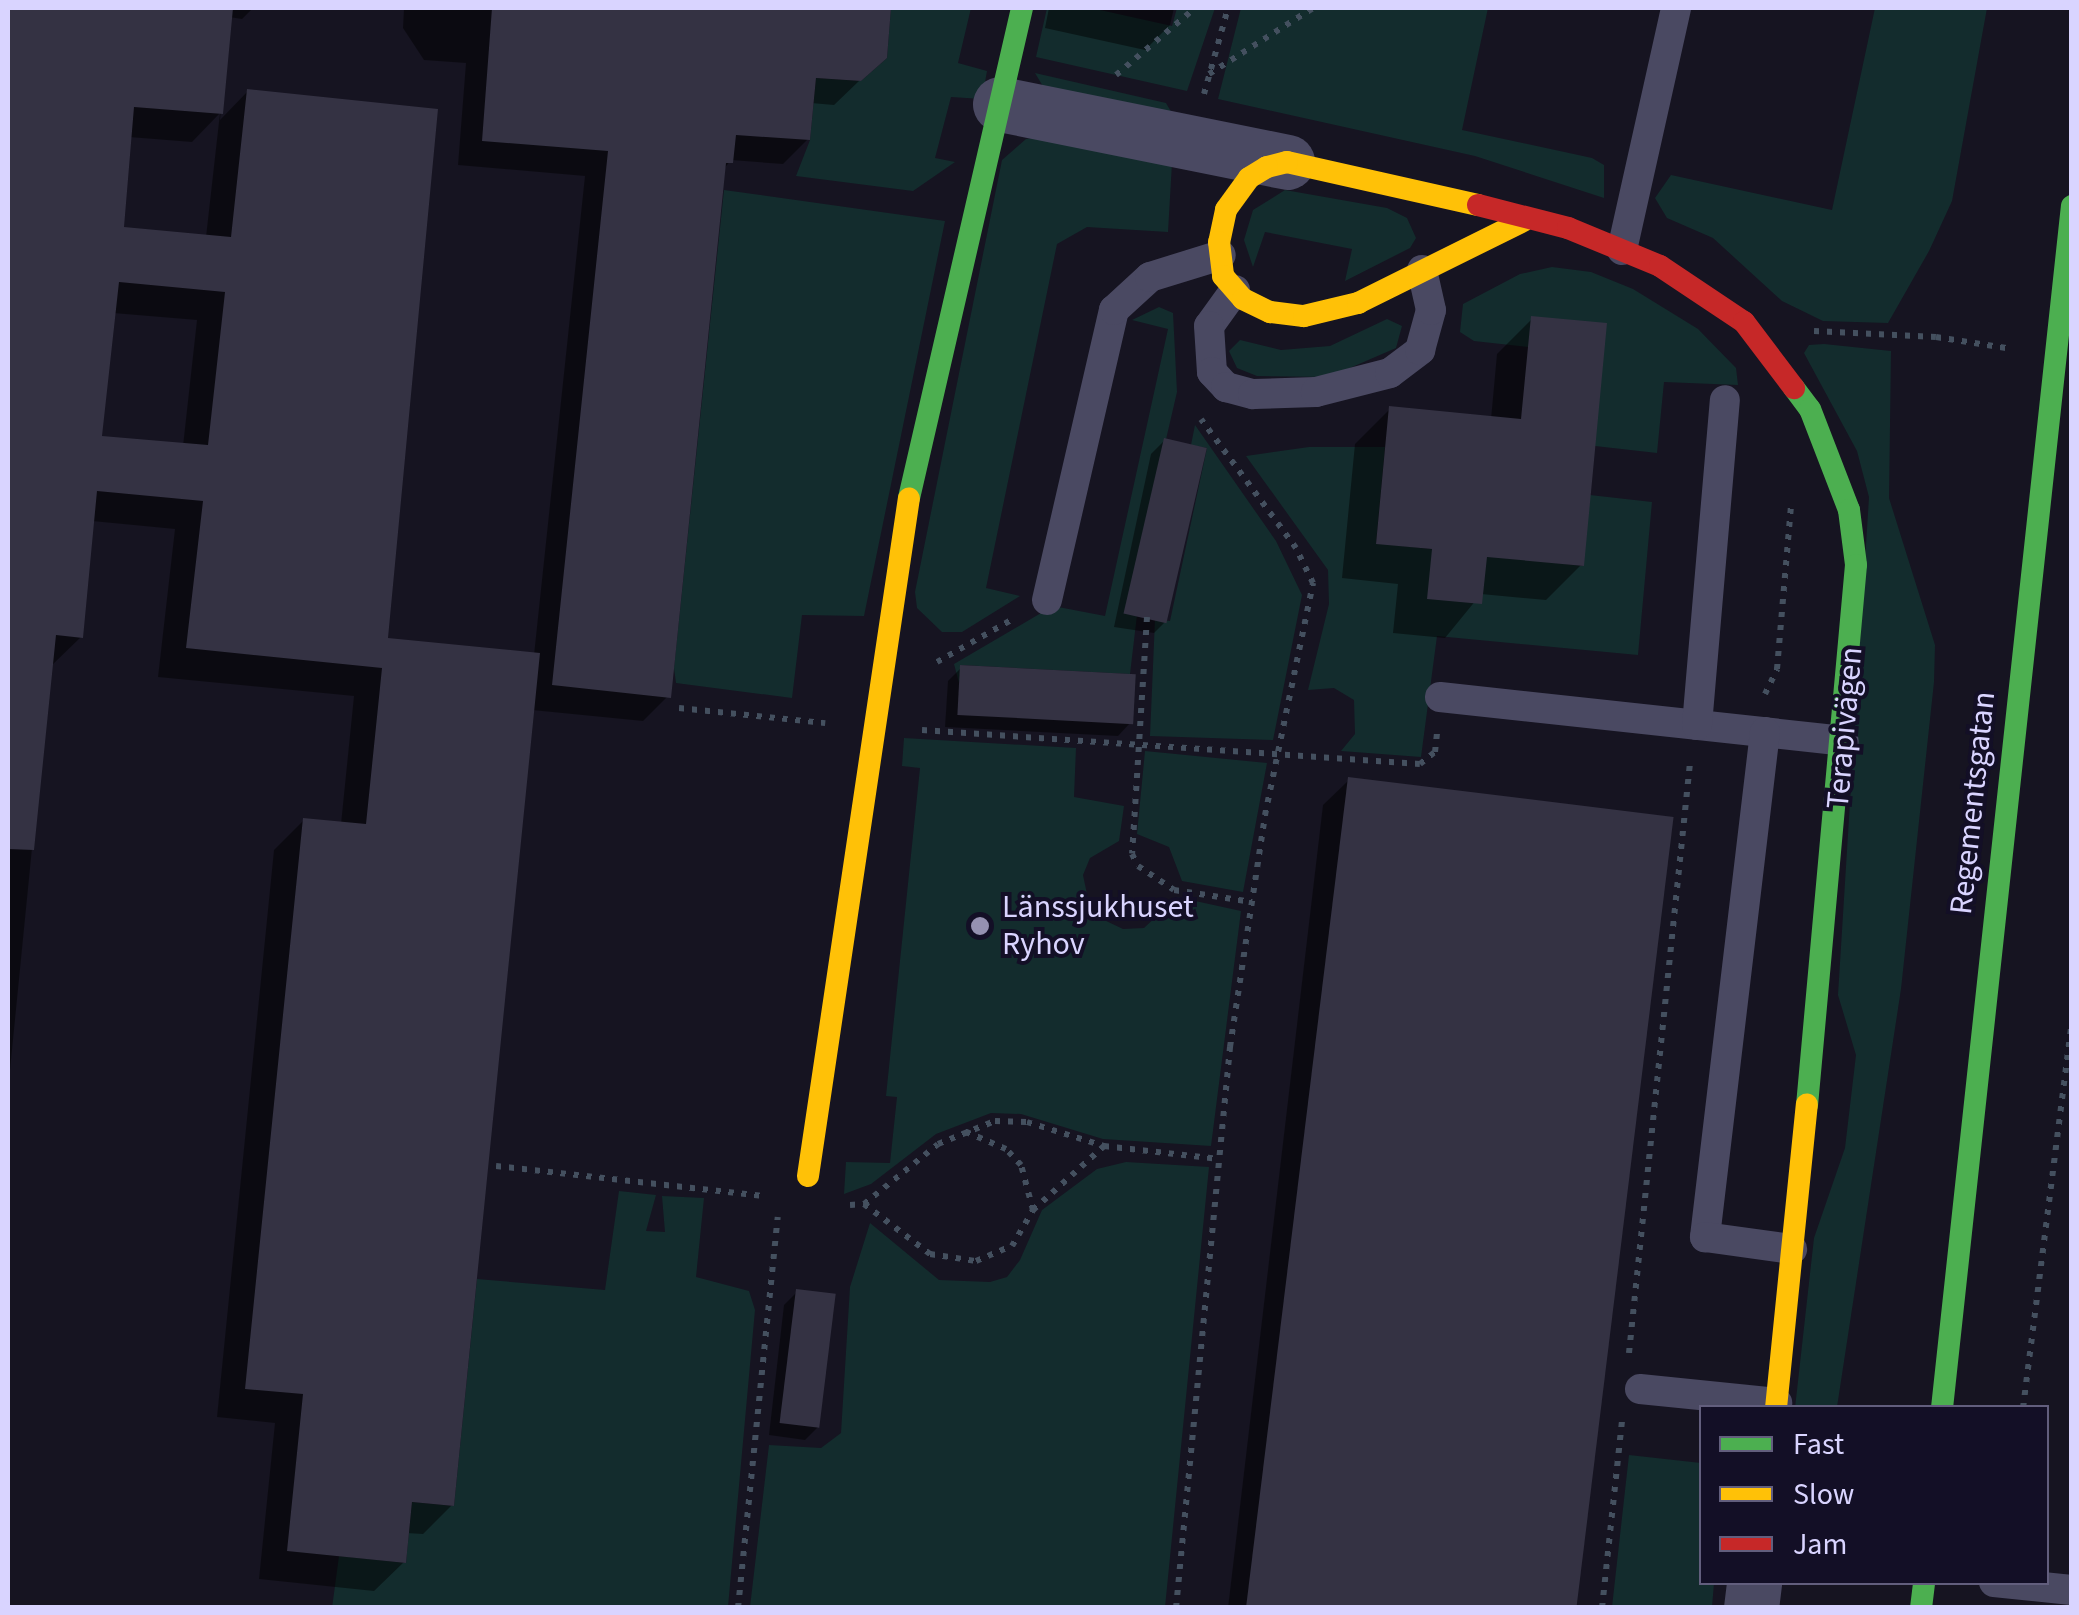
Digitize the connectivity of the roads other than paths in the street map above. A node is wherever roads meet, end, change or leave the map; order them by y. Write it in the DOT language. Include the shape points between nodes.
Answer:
graph roads {
  1 [pos="1022,8"];
  2 [pos="1676,8"];
  3 [pos="1000,104"];
  4 [pos="1287,162"];
  5 [pos="2072,206"];
  6 [pos="1523,221"];
  7 [pos="1622,250"];
  8 [pos="1221,255"];
  9 [pos="1422,270"];
  10 [pos="1236,290"];
  11 [pos="1725,400"];
  12 [pos="1048,600"];
  13 [pos="1440,697"];
  14 [pos="1706,726"];
  15 [pos="1764,732"];
  16 [pos="1844,741"];
  17 [pos="808,1176"];
  18 [pos="1792,1249"];
  19 [pos="1630,1388"];
  20 [pos="1776,1405"];
  21 [pos="1942,1405"];
  22 [pos="2023,1585"];
  23 [pos="2072,1590"];
  1 -- 3 [label="street"];
  2 -- 7 [label="lane"];
  3 -- 4 [label="street"];
  3 -- 17 [label="street" via="904,520"];
  4 -- 6 [label="street, Terapivägen" via="1414,188"];
  4 -- 8 [label="street" via="1249,178 1226,210"];
  5 -- 21 [label="street, Regementsgatan"];
  6 -- 7 [label="street, Terapivägen" via="1568,228"];
  6 -- 9 [label="street"];
  7 -- 16 [label="street, Terapivägen" via="1712,296 1744,322 1810,410 1849,510 1856,564"];
  8 -- 10 [label="street" via="1224,276"];
  8 -- 12 [label="lane" via="1150,277 1114,310"];
  9 -- 10 [label="street" via="1358,303 1304,316 1270,312"];
  9 -- 10 [label="lane" via="1431,310 1420,350 1390,374 1316,392 1253,394 1226,387 1212,372 1209,326"];
  11 -- 14 [label="lane"];
  13 -- 14 [label="lane"];
  14 -- 15 [label="lane"];
  15 -- 16 [label="lane"];
  15 -- 18 [label="lane" via="1705,1238"];
  16 -- 18 [label="street, Terapivägen"];
  18 -- 20 [label="street, Terapivägen"];
  19 -- 20 [label="lane"];
  22 -- 23 [label="lane"];
}
